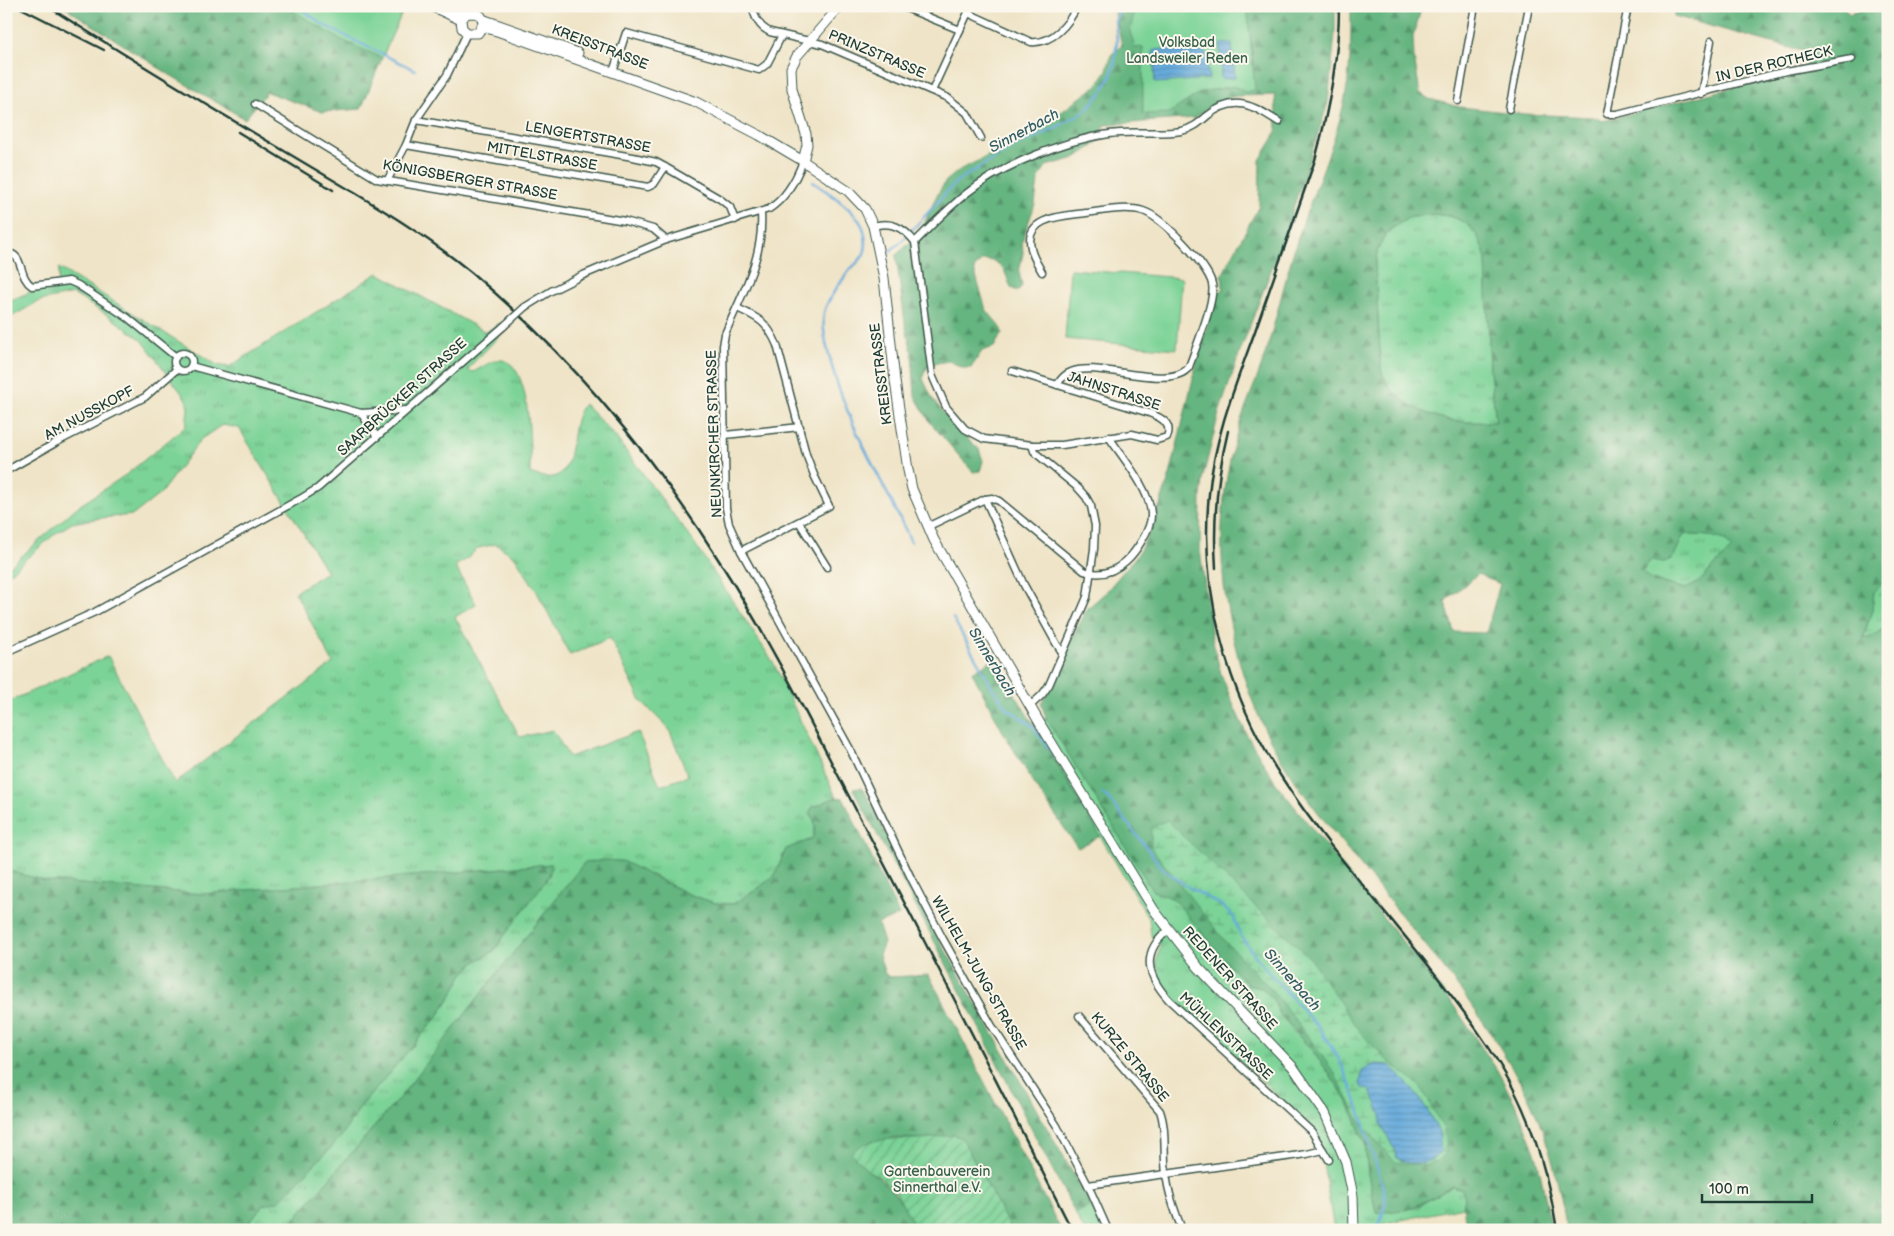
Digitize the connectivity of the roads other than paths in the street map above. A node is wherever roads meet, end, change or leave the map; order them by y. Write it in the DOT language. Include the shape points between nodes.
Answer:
graph roads {
  1 [pos="431,6"];
  2 [pos="444,6"];
  3 [pos="752,6"];
  4 [pos="840,6"];
  5 [pos="901,6"];
  6 [pos="1077,6"];
  7 [pos="1475,6"];
  8 [pos="1529,6"];
  9 [pos="1628,6"];
  10 [pos="969,10"];
  11 [pos="464,17"];
  12 [pos="482,23"];
  13 [pos="960,30"];
  14 [pos="467,33"];
  15 [pos="782,35"];
  16 [pos="811,41"];
  17 [pos="1711,41"];
  18 [pos="1852,59"];
  19 [pos="614,70"];
  20 [pos="932,91"];
  21 [pos="1701,94"];
  22 [pos="1458,101"];
  23 [pos="255,104"];
  24 [pos="1509,109"];
  25 [pos="416,120"];
  26 [pos="1279,122"];
  27 [pos="981,138"];
  28 [pos="406,146"];
  29 [pos="804,161"];
  30 [pos="666,167"];
  31 [pos="387,181"];
  32 [pos="761,213"];
  33 [pos="735,220"];
  34 [pos="873,226"];
  35 [pos="666,240"];
  36 [pos="912,240"];
  37 [pos="6,253"];
  38 [pos="1042,272"];
  39 [pos="737,308"];
  40 [pos="176,356"];
  41 [pos="191,366"];
  42 [pos="177,369"];
  43 [pos="1012,372"];
  44 [pos="1057,385"];
  45 [pos="406,410"];
  46 [pos="361,413"];
  47 [pos="800,427"];
  48 [pos="725,435"];
  49 [pos="376,437"];
  50 [pos="1109,437"];
  51 [pos="1032,445"];
  52 [pos="6,471"];
  53 [pos="985,499"];
  54 [pos="799,522"];
  55 [pos="928,526"];
  56 [pos="741,551"];
  57 [pos="827,567"];
  58 [pos="1090,573"];
  59 [pos="6,652"];
  60 [pos="1062,652"];
  61 [pos="1030,706"];
  62 [pos="1042,727"];
  63 [pos="863,778"];
  64 [pos="1168,930"];
  65 [pos="1079,1016"];
  66 [pos="1324,1150"];
  67 [pos="1329,1160"];
  68 [pos="1166,1173"];
  69 [pos="1088,1185"];
  70 [pos="1108,1230"];
  71 [pos="1182,1230"];
  72 [pos="1354,1230"];
  1 -- 11 [label="main road, KREISSTRASSE"];
  2 -- 11 [label="main road, KREISSTRASSE"];
  3 -- 15 [label="street, PRINZSTRASSE" via="763,28"];
  4 -- 16 [label="main road"];
  5 -- 13 [label="street"];
  6 -- 10 [label="street" via="1063,28 1044,42 1037,43"];
  7 -- 22 [label="street"];
  8 -- 24 [label="street"];
  9 -- 21 [label="street, IN DER ROTHECK" via="1607,114"];
  10 -- 13 [label="street, PRINZSTRASSE"];
  11 -- 12 [label="main road, KREISSTRASSE" via="475,12"];
  11 -- 14 [label="main road" via="462,28"];
  12 -- 14 [label="main road" via="474,34"];
  12 -- 19 [label="main road, KREISSTRASSE"];
  13 -- 20 [label="street, PRINZSTRASSE"];
  14 -- 25 [label="street" via="447,75"];
  15 -- 16 [label="street, PRINZSTRASSE"];
  15 -- 19 [label="street" via="759,70 626,33"];
  16 -- 20 [label="street, PRINZSTRASSE"];
  16 -- 29 [label="main road" via="793,62 790,76 806,134"];
  17 -- 21 [label="street, IN DER ROTHECK"];
  18 -- 21 [label="street, IN DER ROTHECK" via="1786,71"];
  19 -- 29 [label="main road, KREISSTRASSE" via="665,86"];
  20 -- 27 [label="street, PRINZSTRASSE" via="958,104"];
  23 -- 31 [label="street, KÖNIGSBERGER STRASSE" via="369,174"];
  25 -- 28 [label="street"];
  25 -- 30 [label="street, LENGERTSTRASSE" via="633,157"];
  26 -- 36 [label="street" via="1247,104 1234,103 1215,110 1189,129 1093,136 1018,163 980,183"];
  28 -- 30 [label="street, MITTELSTRASSE" via="648,187"];
  28 -- 31 [label="street"];
  29 -- 32 [label="street, SAARBRÜCKER STRASSE" via="784,196"];
  29 -- 34 [label="main road, KREISSTRASSE" via="858,200"];
  30 -- 33 [label="street, LENGERTSTRASSE" via="727,203"];
  31 -- 35 [label="street, KÖNIGSBERGER STRASSE" via="625,220 653,229"];
  32 -- 33 [label="street, SAARBRÜCKER STRASSE"];
  32 -- 39 [label="street, NEUNKIRCHER STRASSE" via="759,250"];
  33 -- 35 [label="street, SAARBRÜCKER STRASSE"];
  34 -- 36 [label="street" via="889,224"];
  34 -- 55 [label="main road, KREISSTRASSE" via="884,278 905,456 912,489"];
  35 -- 45 [label="street, SAARBRÜCKER STRASSE, bridge" via="582,276 525,307"];
  36 -- 51 [label="street" via="930,365 946,407 957,422 984,439"];
  37 -- 40 [label="street" via="18,257 28,283 38,286 69,282 78,285 128,318"];
  38 -- 44 [label="street, JAHNSTRASSE" via="1030,248 1032,232 1040,223 1062,216 1141,210 1158,219 1182,241 1204,269 1213,291 1189,367 1184,373 1153,376 1076,370"];
  39 -- 47 [label="street" via="757,317 771,331"];
  39 -- 48 [label="street, NEUNKIRCHER STRASSE" via="723,346"];
  40 -- 41 [label="street" via="188,355"];
  40 -- 42 [label="street" via="174,363"];
  41 -- 42 [label="street" via="186,370"];
  41 -- 46 [label="street"];
  42 -- 52 [label="street, AM NUSSKOPF" via="145,397"];
  43 -- 44 [label="street, JAHNSTRASSE"];
  44 -- 50 [label="street, JAHNSTRASSE" via="1149,413 1164,420 1169,433 1158,440 1132,434"];
  45 -- 46 [label="street"];
  45 -- 49 [label="street, SAARBRÜCKER STRASSE"];
  46 -- 49 [label="street"];
  47 -- 48 [label="street"];
  47 -- 54 [label="street" via="814,475 829,506"];
  48 -- 56 [label="street, NEUNKIRCHER STRASSE" via="726,508"];
  49 -- 59 [label="street, SAARBRÜCKER STRASSE" via="334,475 300,499 95,612"];
  50 -- 51 [label="street" via="1062,445"];
  50 -- 58 [label="street" via="1135,474 1151,517 1138,546 1122,564 1104,574"];
  51 -- 58 [label="street" via="1034,452 1078,488 1091,506 1095,536"];
  53 -- 55 [label="street"];
  53 -- 58 [label="street" via="998,501 1079,568"];
  53 -- 60 [label="street" via="1024,585"];
  54 -- 56 [label="street"];
  54 -- 57 [label="street"];
  55 -- 61 [label="main road, KREISSTRASSE"];
  56 -- 63 [label="street, NEUNKIRCHER STRASSE"];
  58 -- 60 [label="street" via="1088,597"];
  60 -- 61 [label="street" via="1049,685"];
  61 -- 62 [label="main road, KREISSTRASSE"];
  62 -- 64 [label="main road, REDENER STRASSE"];
  63 -- 69 [label="street, WILHELM-JUNG-STRASSE" via="943,939 992,1026 1057,1126"];
  64 -- 66 [label="street, MÜHLENSTRASSE" via="1152,948 1150,962 1156,986 1312,1132"];
  64 -- 72 [label="main road, REDENER STRASSE" via="1199,968 1293,1067 1324,1112 1346,1162 1353,1196"];
  65 -- 68 [label="street, KURZE STRASSE" via="1160,1111 1164,1126"];
  66 -- 67 [label="street, MÜHLENSTRASSE"];
  66 -- 68 [label="street"];
  68 -- 69 [label="street"];
  68 -- 71 [label="street, KURZE STRASSE"];
  69 -- 70 [label="street, WILHELM-JUNG-STRASSE"];
}
